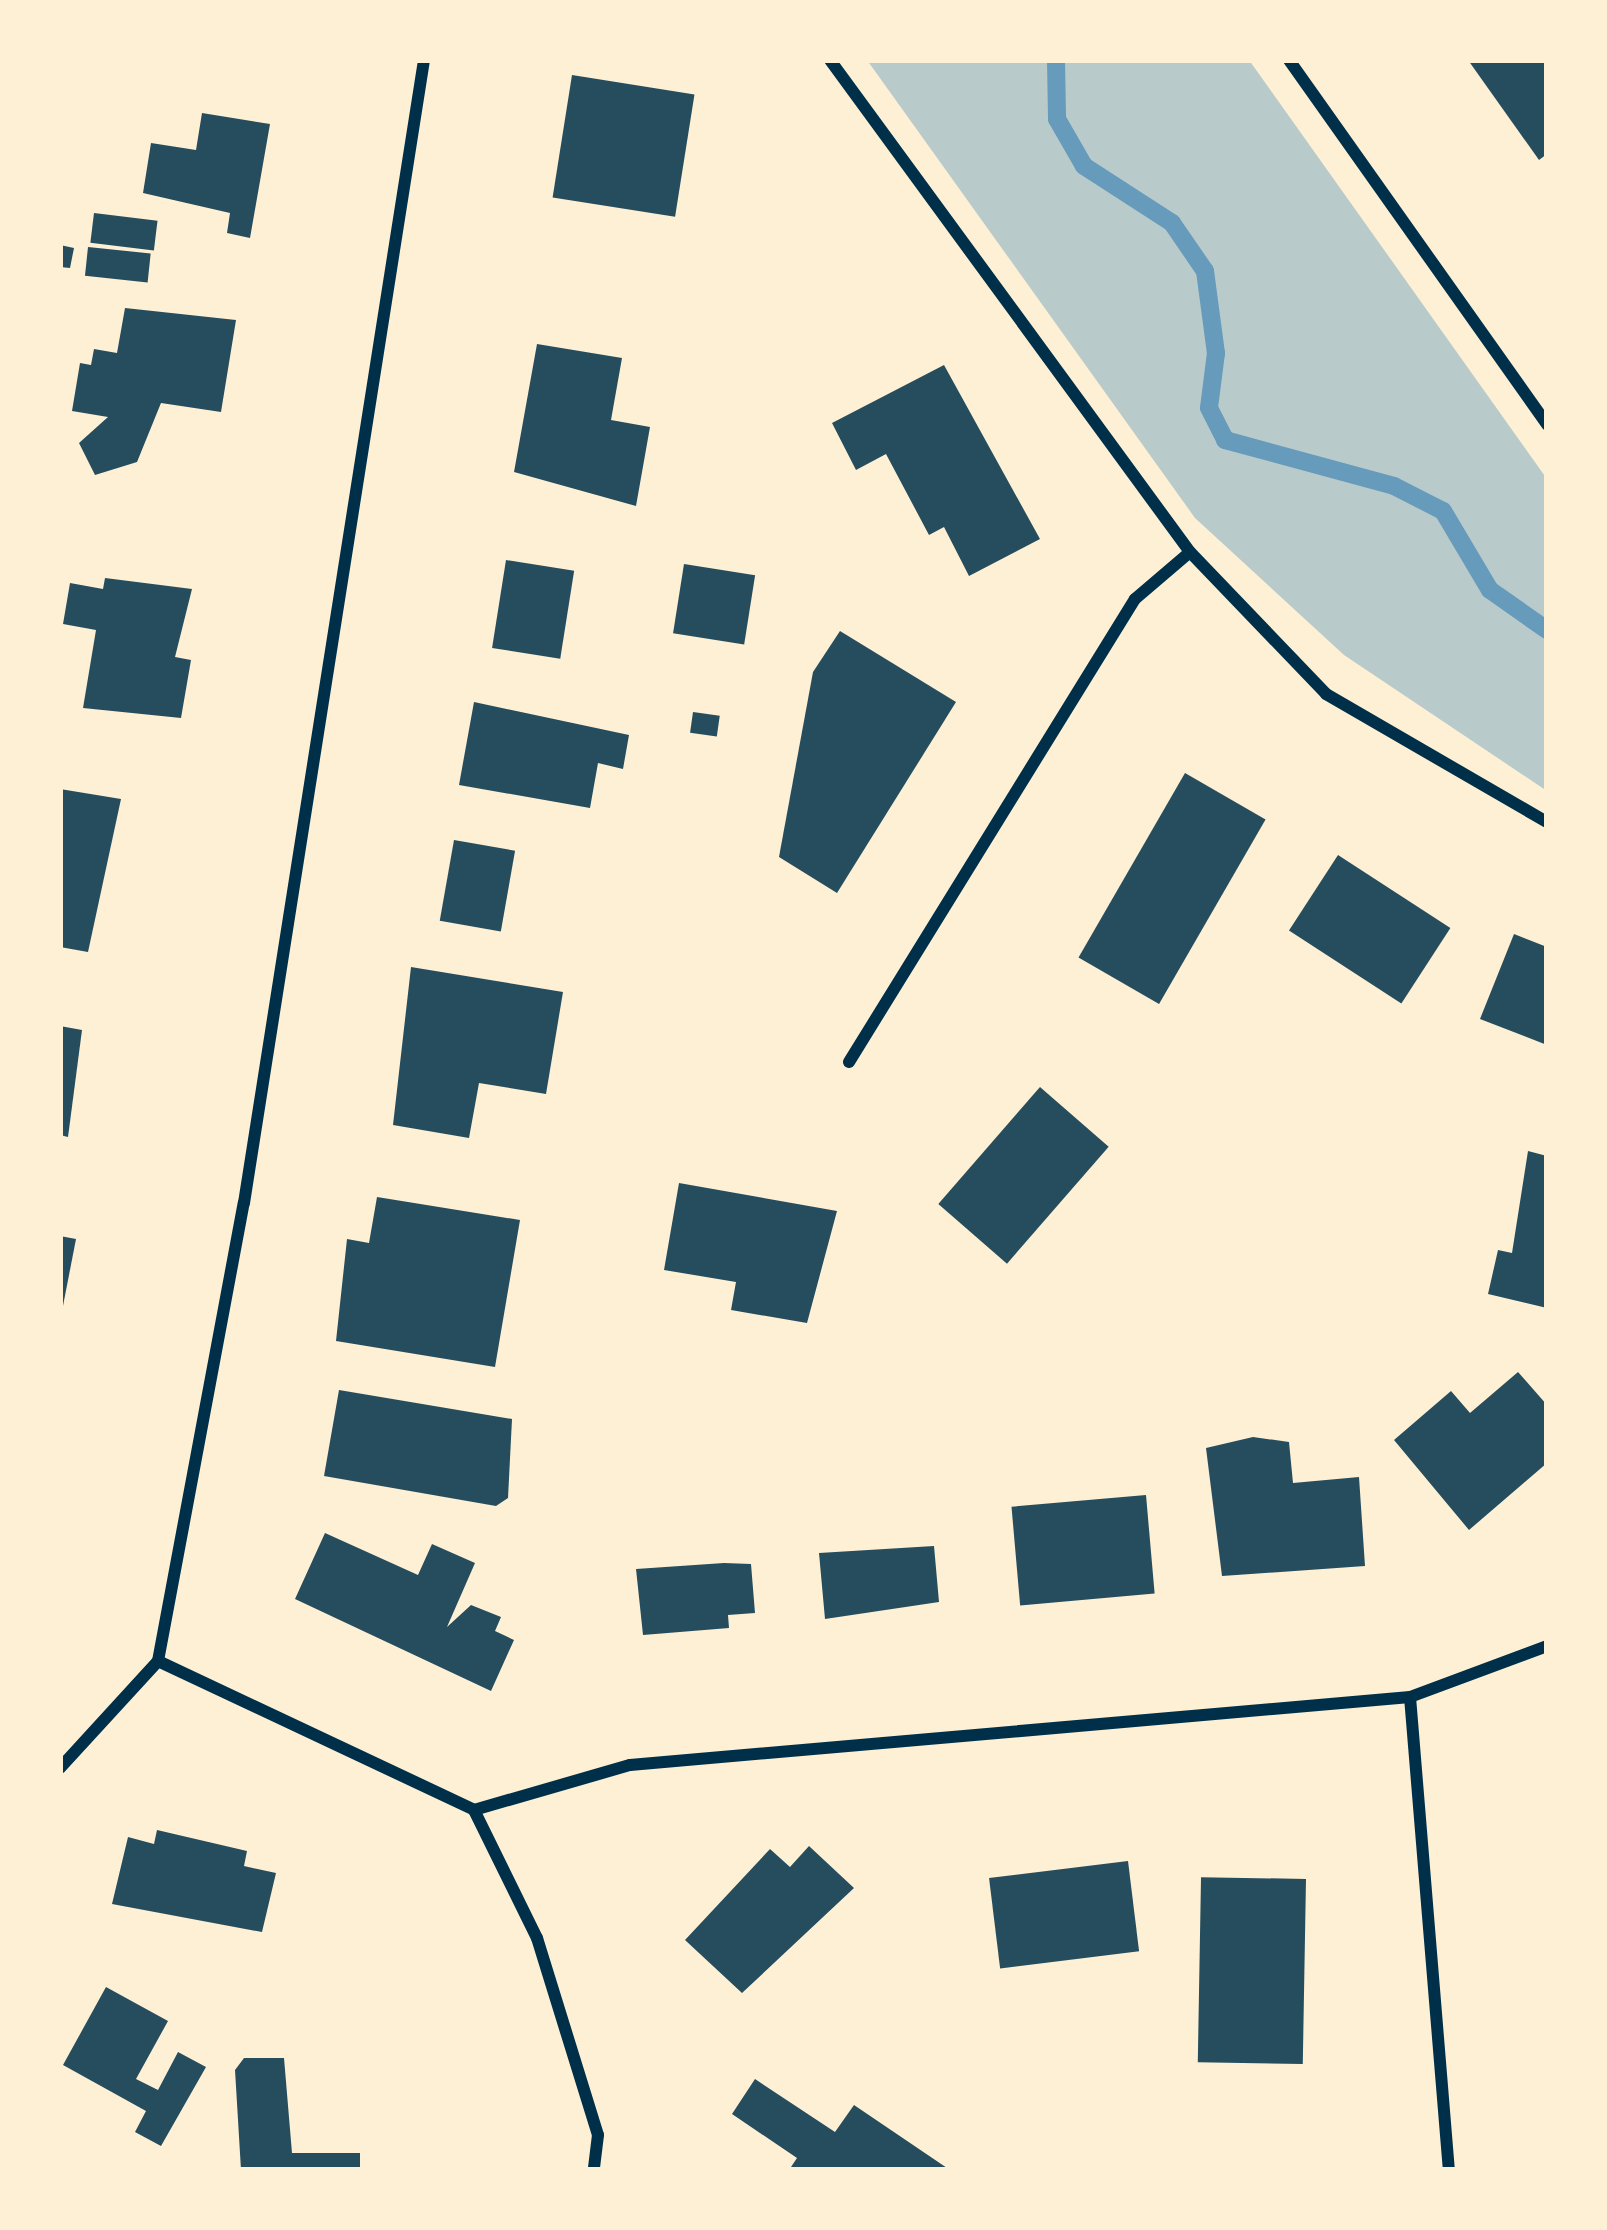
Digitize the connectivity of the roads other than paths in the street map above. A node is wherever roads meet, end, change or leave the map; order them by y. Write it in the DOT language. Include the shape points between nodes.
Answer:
graph roads {
  1 [pos="424,60"];
  2 [pos="830,60"];
  3 [pos="1289,60"];
  4 [pos="1547,425"];
  5 [pos="1190,551"];
  6 [pos="1547,822"];
  7 [pos="850,1062"];
  8 [pos="1547,1646"];
  9 [pos="158,1661"];
  10 [pos="1410,1697"];
  11 [pos="60,1768"];
  12 [pos="474,1810"];
  13 [pos="594,2170"];
  14 [pos="1449,2170"];
  1 -- 9 [label="street" via="244,1203"];
  2 -- 5 [label="street"];
  3 -- 4 [label="street"];
  5 -- 6 [label="street" via="1326,694"];
  5 -- 7 [label="street" via="1135,599"];
  8 -- 10 [label="street"];
  9 -- 11 [label="street"];
  9 -- 12 [label="street"];
  10 -- 12 [label="street" via="630,1765"];
  10 -- 14 [label="street"];
  12 -- 13 [label="street" via="538,1938 598,2135"];
}
